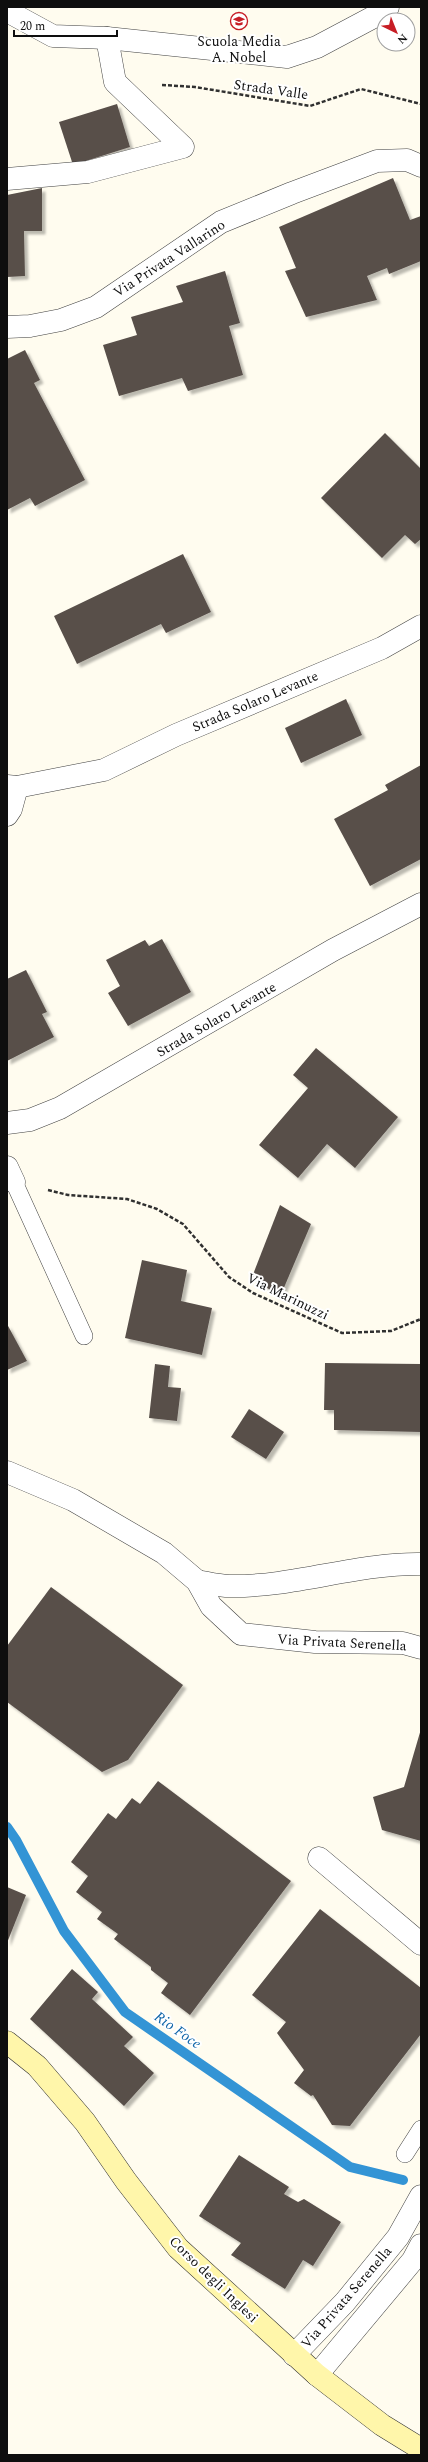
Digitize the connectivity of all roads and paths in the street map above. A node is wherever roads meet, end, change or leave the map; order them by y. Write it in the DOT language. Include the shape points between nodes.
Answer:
graph roads {
  1 [pos="388,7"];
  2 [pos="7,10"];
  3 [pos="107,38"];
  4 [pos="115,82"];
  5 [pos="421,104"];
  6 [pos="421,166"];
  7 [pos="7,180"];
  8 [pos="7,327"];
  9 [pos="421,626"];
  10 [pos="12,786"];
  11 [pos="7,815"];
  12 [pos="421,904"];
  13 [pos="7,1123"];
  14 [pos="10,1175"];
  15 [pos="421,1319"];
  16 [pos="84,1336"];
  17 [pos="7,1472"];
  18 [pos="421,1564"];
  19 [pos="197,1581"];
  20 [pos="421,1648"];
  21 [pos="319,1858"];
  22 [pos="421,1944"];
  23 [pos="7,2042"];
  24 [pos="421,2129"];
  25 [pos="405,2154"];
  26 [pos="421,2196"];
  27 [pos="421,2245"];
  28 [pos="294,2355"];
  29 [pos="317,2375"];
  30 [pos="421,2449"];
  1 -- 3 [label="street" via="317,47 287,57"];
  2 -- 3 [label="street" via="52,36"];
  3 -- 4 [label="street"];
  4 -- 5 [label="path, Strada Valle" via="195,87 310,106 361,89"];
  4 -- 7 [label="street" via="182,147 88,172"];
  6 -- 8 [label="street, Via Privata Vallarino" via="407,160 377,161 292,193 221,222 96,307 61,320"];
  9 -- 10 [label="street, Strada Solaro Levante" via="382,648 183,732 104,770"];
  10 -- 11 [label="street, Strada Solaro Levante" via="11,810"];
  12 -- 13 [label="street, Strada Solaro Levante" via="332,950 60,1108 30,1120"];
  14 -- 15 [label="path, Via Marinuzzi" via="68,1195 127,1199 157,1209 182,1224 229,1277 253,1293 342,1333 391,1331"];
  14 -- 16 [label="lane"];
  17 -- 19 [label="street, Via Privata Serenella" via="73,1500 164,1553"];
  18 -- 19 [label="street" via="389,1564 324,1577 230,1586"];
  19 -- 20 [label="street, Via Privata Serenella" via="211,1606 241,1634 315,1642 403,1643"];
  21 -- 22 [label="street"];
  23 -- 28 [label="main road, Corso degli Inglesi" via="37,2066 85,2122 126,2181 178,2248"];
  24 -- 25 [label="lane"];
  26 -- 28 [label="street, Via Privata Serenella" via="398,2237 346,2302"];
  27 -- 29 [label="street, Via Privata Serenella" via="413,2260"];
  28 -- 29 [label="main road, Corso degli Inglesi"];
  29 -- 30 [label="main road, Corso degli Inglesi" via="382,2425"];
}
